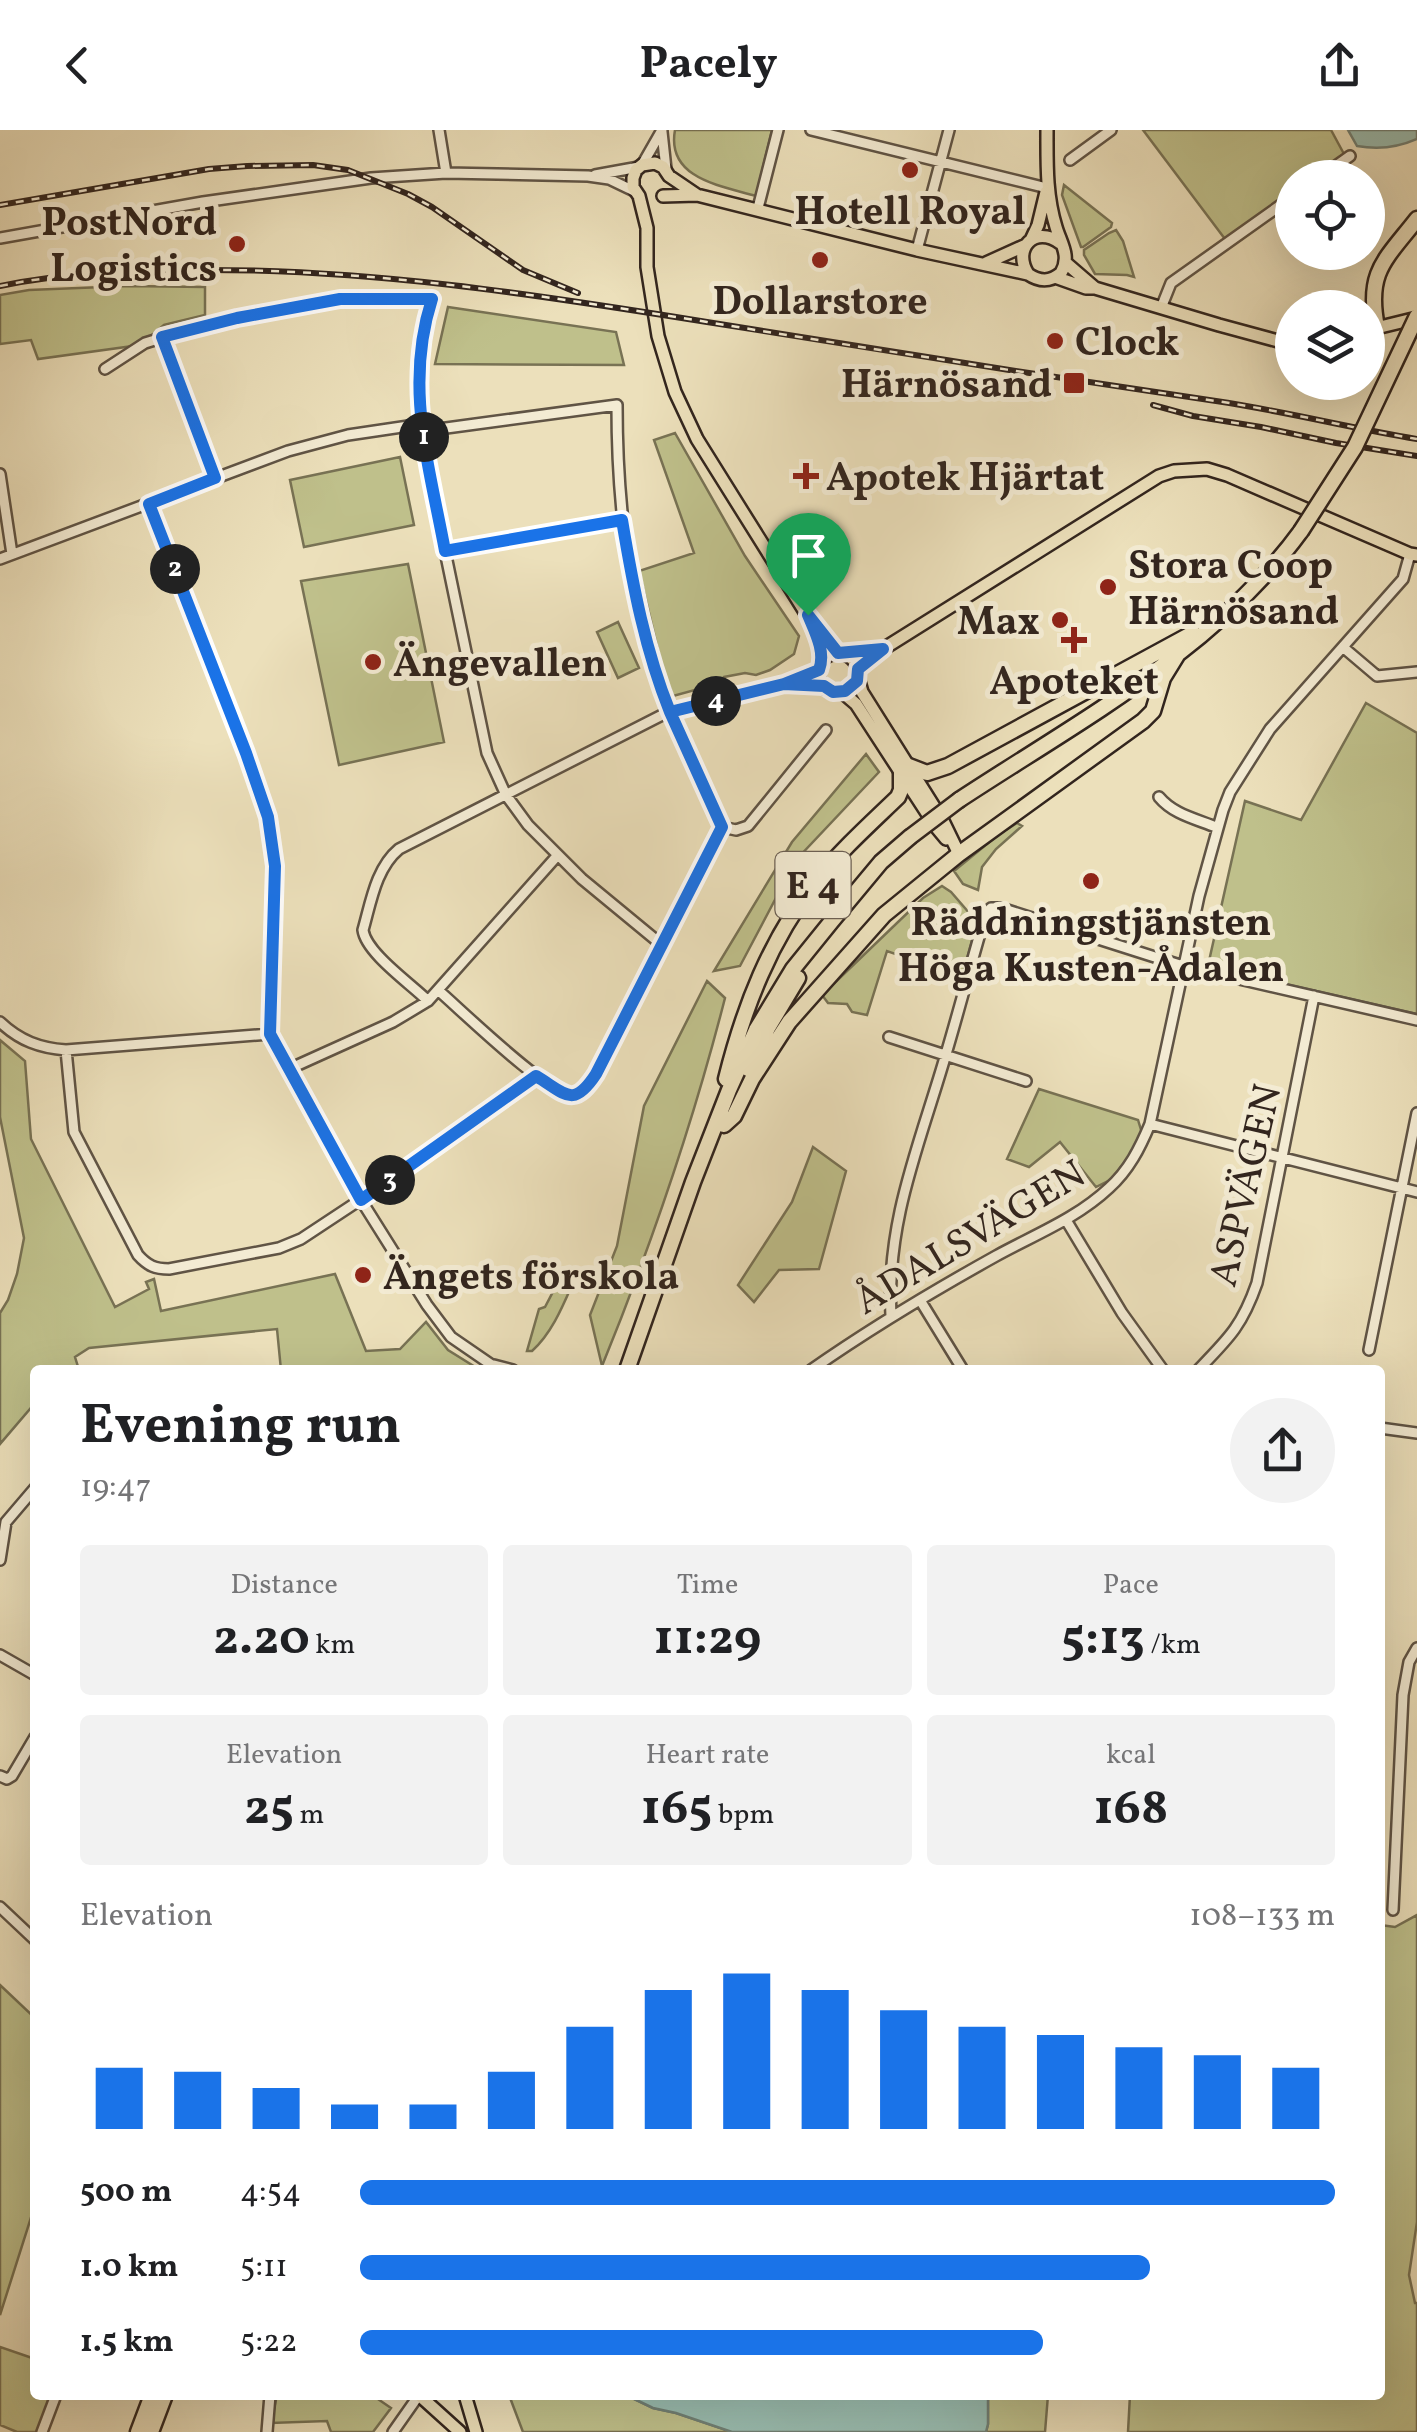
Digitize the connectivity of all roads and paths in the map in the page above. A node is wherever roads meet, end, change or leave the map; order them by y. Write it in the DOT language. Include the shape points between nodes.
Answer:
graph roads {
  1 [pos="439,130"];
  2 [pos="662,130"];
  3 [pos="778,130"];
  4 [pos="810,130"];
  5 [pos="949,130"];
  6 [pos="1047,130"];
  7 [pos="1111,130"];
  8 [pos="1350,156"];
  9 [pos="1070,160"];
  10 [pos="1344,160"];
  11 [pos="940,162"];
  12 [pos="640,166"];
  13 [pos="667,172"];
  14 [pos="446,173"];
  15 [pos="588,176"];
  16 [pos="1047,188"];
  17 [pos="637,193"];
  18 [pos="697,195"];
  19 [pos="660,198"];
  20 [pos="758,208"];
  21 [pos="1275,209"];
  22 [pos="1417,219"];
  23 [pos="647,228"];
  24 [pos="0,238"];
  25 [pos="1028,242"];
  26 [pos="1062,244"];
  27 [pos="918,250"];
  28 [pos="986,263"];
  29 [pos="1066,263"];
  30 [pos="1028,274"];
  31 [pos="1055,277"];
  32 [pos="1094,288"];
  33 [pos="1374,290"];
  34 [pos="1161,308"];
  35 [pos="1417,317"];
  36 [pos="1385,326"];
  37 [pos="162,337"];
  38 [pos="1275,339"];
  39 [pos="106,369"];
  40 [pos="423,428"];
  41 [pos="0,474"];
  42 [pos="215,478"];
  43 [pos="149,504"];
  44 [pos="622,520"];
  45 [pos="445,551"];
  46 [pos="12,554"];
  47 [pos="1413,554"];
  48 [pos="0,559"];
  49 [pos="808,615"];
  50 [pos="1216,622"];
  51 [pos="1344,648"];
  52 [pos="883,649"];
  53 [pos="1179,652"];
  54 [pos="841,653"];
  55 [pos="820,666"];
  56 [pos="1417,672"];
  57 [pos="858,673"];
  58 [pos="784,684"];
  59 [pos="824,686"];
  60 [pos="842,692"];
  61 [pos="670,712"];
  62 [pos="826,730"];
  63 [pos="905,768"];
  64 [pos="506,795"];
  65 [pos="1159,797"];
  66 [pos="722,827"];
  67 [pos="1218,828"];
  68 [pos="959,854"];
  69 [pos="557,856"];
  70 [pos="831,922"];
  71 [pos="662,946"];
  72 [pos="1182,966"];
  73 [pos="439,991"];
  74 [pos="1314,996"];
  75 [pos="428,1001"];
  76 [pos="1417,1020"];
  77 [pos="0,1022"];
  78 [pos="270,1034"];
  79 [pos="888,1037"];
  80 [pos="66,1050"];
  81 [pos="946,1056"];
  82 [pos="289,1069"];
  83 [pos="536,1076"];
  84 [pos="1026,1081"];
  85 [pos="724,1104"];
  86 [pos="1417,1113"];
  87 [pos="724,1124"];
  88 [pos="1150,1124"];
  89 [pos="1283,1157"];
  90 [pos="1402,1189"];
  91 [pos="1417,1192"];
  92 [pos="361,1200"];
  93 [pos="1066,1220"];
  94 [pos="920,1300"];
  95 [pos="892,1316"];
  96 [pos="1368,1350"];
  97 [pos="492,1365"];
  98 [pos="629,1365"];
  99 [pos="638,1365"];
  100 [pos="819,1365"];
  101 [pos="960,1365"];
  102 [pos="1159,1365"];
  103 [pos="1203,1365"];
  104 [pos="1385,1429"];
  105 [pos="1417,1433"];
  106 [pos="30,1494"];
  107 [pos="0,1560"];
  108 [pos="1417,1648"];
  109 [pos="0,1656"];
  110 [pos="30,1672"];
  111 [pos="30,1745"];
  112 [pos="0,1776"];
  113 [pos="0,1907"];
  114 [pos="1392,1910"];
  115 [pos="30,1935"];
  116 [pos="54,2400"];
  117 [pos="150,2400"];
  118 [pos="162,2400"];
  119 [pos="270,2400"];
  120 [pos="415,2400"];
  121 [pos="425,2400"];
  122 [pos="466,2400"];
  123 [pos="42,2432"];
  124 [pos="138,2432"];
  125 [pos="151,2432"];
  126 [pos="267,2432"];
  127 [pos="393,2432"];
  128 [pos="460,2432"];
  129 [pos="476,2432"];
  1 -- 14 [label="street"];
  2 -- 12 [label="street"];
  2 -- 13 [label="street"];
  3 -- 20 [label="street"];
  4 -- 11 [label="street"];
  5 -- 11 [label="street"];
  6 -- 16 [label="main road"];
  7 -- 9 [label="street"];
  8 -- 10 [label="street"];
  11 -- 16 [label="street"];
  11 -- 27 [label="street"];
  12 -- 13 [label="main road" via="655,163"];
  12 -- 15 [label="street"];
  12 -- 17 [label="main road" via="632,178"];
  13 -- 18 [label="main road"];
  13 -- 19 [label="main road" via="669,188"];
  14 -- 15 [label="street"];
  14 -- 24 [label="street" via="277,190"];
  15 -- 17 [label="street"];
  16 -- 25 [label="main road"];
  16 -- 26 [label="main road"];
  17 -- 19 [label="main road"];
  17 -- 23 [label="main road"];
  18 -- 19 [label="main road"];
  18 -- 20 [label="main road"];
  19 -- 23 [label="main road"];
  20 -- 27 [label="main road"];
  21 -- 34 [label="street" via="1171,283"];
  22 -- 33 [label="highway" via="1390,252"];
  23 -- 49 [label="main road" via="651,304 675,392 706,455"];
  25 -- 26 [label="main road" via="1050,236"];
  25 -- 28 [label="main road"];
  25 -- 30 [label="main road" via="1022,263"];
  26 -- 29 [label="main road"];
  27 -- 28 [label="main road"];
  28 -- 30 [label="main road"];
  29 -- 31 [label="main road"];
  29 -- 32 [label="main road"];
  30 -- 31 [label="main road"];
  31 -- 32 [label="main road"];
  32 -- 34 [label="main road"];
  34 -- 38 [label="main road"];
  35 -- 36 [label="main road"];
  35 -- 50 [label="highway, E 4, bridge" via="1355,446 1302,530"];
  37 -- 39 [label="street"];
  37 -- 40 [label="street" via="340,299 432,299 418,370"];
  37 -- 42 [label="street"];
  40 -- 42 [label="street" via="348,434"];
  40 -- 44 [label="street" via="618,405"];
  40 -- 45 [label="street"];
  41 -- 46 [label="street"];
  42 -- 43 [label="street"];
  43 -- 46 [label="street"];
  43 -- 78 [label="street" via="268,817 275,866"];
  44 -- 45 [label="street"];
  44 -- 61 [label="street" via="641,620"];
  45 -- 64 [label="street" via="482,734"];
  46 -- 48 [label="street"];
  47 -- 51 [label="street, ÅDALSVÄGEN" via="1404,579"];
  47 -- 52 [label="main road" via="1227,475 1174,471"];
  49 -- 54 [label="main road"];
  49 -- 55 [label="main road"];
  50 -- 53 [label="highway, E 4"];
  50 -- 63 [label="highway, E 4" via="948,766 927,773"];
  51 -- 56 [label="street" via="1377,676"];
  51 -- 67 [label="street, ÅDALSVÄGEN" via="1254,751"];
  52 -- 54 [label="main road"];
  52 -- 57 [label="main road"];
  53 -- 68 [label="highway, E 4" via="1143,721"];
  53 -- 70 [label="highway, E 4, bridge" via="910,837"];
  54 -- 55 [label="main road"];
  54 -- 57 [label="main road" via="853,659"];
  55 -- 58 [label="street"];
  55 -- 59 [label="main road"];
  57 -- 60 [label="main road"];
  57 -- 63 [label="main road"];
  58 -- 59 [label="street"];
  58 -- 61 [label="street"];
  59 -- 60 [label="main road"];
  60 -- 63 [label="main road"];
  61 -- 64 [label="street"];
  61 -- 66 [label="street"];
  62 -- 66 [label="street" via="748,826"];
  63 -- 68 [label="main road"];
  63 -- 85 [label="highway, E 4" via="898,797 816,882 774,946 732,1057"];
  64 -- 69 [label="street"];
  64 -- 75 [label="street" via="399,849 378,880 364,937"];
  65 -- 67 [label="street" via="1182,815"];
  66 -- 71 [label="street"];
  67 -- 72 [label="street, ÅDALSVÄGEN"];
  68 -- 87 [label="highway, E 4" via="902,898 788,1022"];
  69 -- 71 [label="street"];
  69 -- 73 [label="street"];
  70 -- 85 [label="highway, E 4" via="766,1011"];
  70 -- 87 [label="highway, E 4" via="768,1028"];
  71 -- 83 [label="street" via="584,1092 567,1095"];
  72 -- 74 [label="street"];
  72 -- 81 [label="street" via="989,909"];
  72 -- 88 [label="street, ÅDALSVÄGEN"];
  73 -- 75 [label="street"];
  73 -- 83 [label="street"];
  74 -- 76 [label="street"];
  74 -- 89 [label="street, ASPVÄGEN"];
  75 -- 82 [label="street"];
  77 -- 80 [label="street" via="28,1042"];
  78 -- 80 [label="street"];
  78 -- 82 [label="street"];
  79 -- 81 [label="street"];
  80 -- 92 [label="street" via="74,1132 146,1264 169,1270 279,1248"];
  81 -- 84 [label="street"];
  81 -- 95 [label="street" via="903,1195"];
  82 -- 92 [label="street"];
  83 -- 92 [label="street"];
  85 -- 98 [label="highway, E 4"];
  86 -- 90 [label="street"];
  87 -- 99 [label="highway, E 4"];
  88 -- 89 [label="street"];
  88 -- 93 [label="street, ÅDALSVÄGEN" via="1120,1177"];
  89 -- 90 [label="street"];
  89 -- 103 [label="street, ASPVÄGEN" via="1249,1306 1232,1336"];
  90 -- 91 [label="street"];
  90 -- 96 [label="street"];
  92 -- 97 [label="street" via="443,1329"];
  93 -- 94 [label="street, ÅDALSVÄGEN"];
  93 -- 102 [label="street"];
  94 -- 95 [label="street, ÅDALSVÄGEN"];
  94 -- 101 [label="street"];
  95 -- 100 [label="street, ÅDALSVÄGEN"];
  104 -- 105 [label="street"];
  106 -- 107 [label="street" via="6,1522"];
  108 -- 114 [label="street" via="1403,1695"];
  109 -- 110 [label="street"];
  111 -- 112 [label="street" via="12,1776"];
  113 -- 115 [label="street"];
  116 -- 123 [label="street"];
  117 -- 124 [label="highway"];
  118 -- 125 [label="highway"];
  119 -- 126 [label="street"];
  120 -- 127 [label="street"];
  121 -- 128 [label="main road"];
  122 -- 129 [label="main road"];
}
